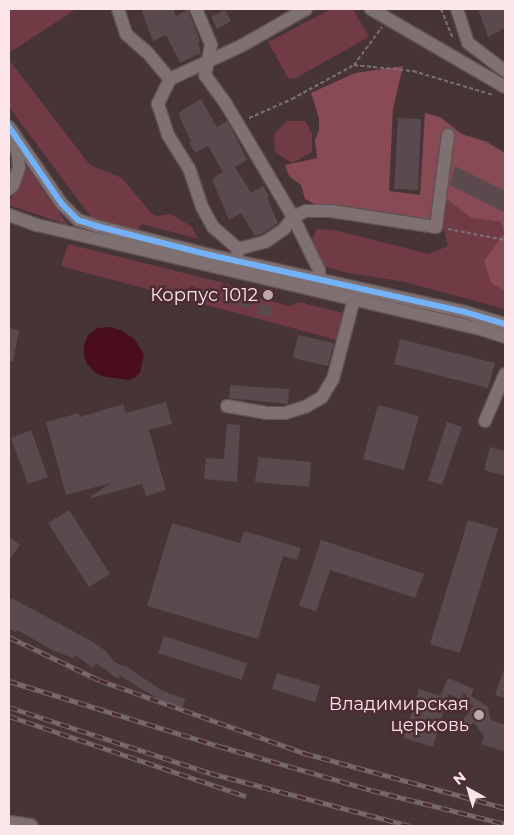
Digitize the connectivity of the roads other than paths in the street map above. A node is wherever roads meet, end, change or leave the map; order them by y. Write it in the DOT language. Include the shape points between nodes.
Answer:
graph roads {
  1 [pos="118,9"];
  2 [pos="196,9"];
  3 [pos="306,9"];
  4 [pos="371,9"];
  5 [pos="457,9"];
  6 [pos="209,61"];
  7 [pos="505,71"];
  8 [pos="170,79"];
  9 [pos="502,92"];
  10 [pos="10,128"];
  11 [pos="448,135"];
  12 [pos="9,190"];
  13 [pos="9,215"];
  14 [pos="293,217"];
  15 [pos="236,261"];
  16 [pos="320,280"];
  17 [pos="320,293"];
  18 [pos="354,299"];
  19 [pos="505,324"];
  20 [pos="505,337"];
  21 [pos="505,374"];
  22 [pos="227,406"];
  23 [pos="485,421"];
  24 [pos="9,824"];
  25 [pos="30,826"];
  1 -- 8 [label="street" via="126,34"];
  2 -- 6 [label="street" via="212,45"];
  3 -- 6 [label="street"];
  4 -- 9 [label="street" via="464,64"];
  5 -- 7 [label="street" via="468,43"];
  6 -- 8 [label="street"];
  6 -- 14 [label="street" via="204,75"];
  8 -- 15 [label="street" via="158,104 168,135 189,168 212,227"];
  10 -- 12 [label="street" via="19,168"];
  10 -- 15 [label="street" via="62,204 78,220"];
  11 -- 14 [label="street" via="436,227 331,210 306,211"];
  13 -- 15 [label="street" via="96,239"];
  14 -- 15 [label="street" via="284,229"];
  14 -- 16 [label="street" via="319,270"];
  15 -- 16 [label="street"];
  15 -- 17 [label="street"];
  16 -- 17 [label="street"];
  16 -- 19 [label="street"];
  17 -- 18 [label="street"];
  18 -- 20 [label="street"];
  18 -- 22 [label="street" via="333,379 322,397 285,413"];
  21 -- 23 [label="street"];
  24 -- 25 [label="main road"];
}
